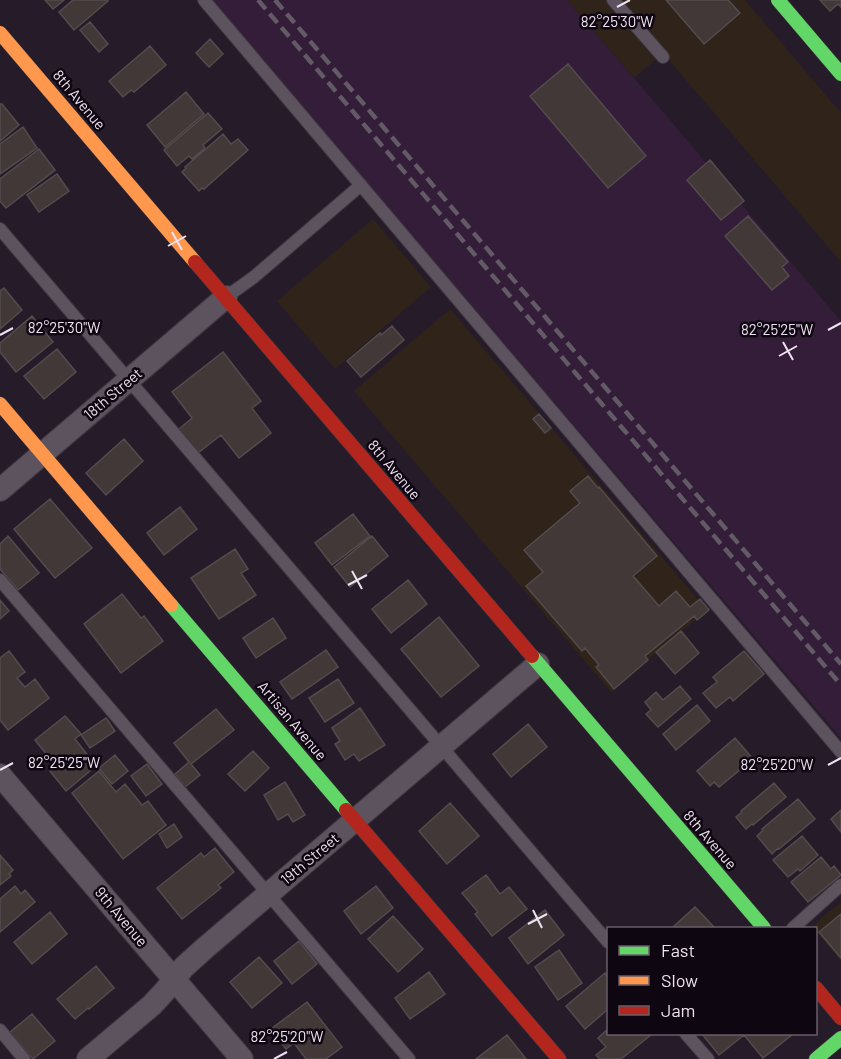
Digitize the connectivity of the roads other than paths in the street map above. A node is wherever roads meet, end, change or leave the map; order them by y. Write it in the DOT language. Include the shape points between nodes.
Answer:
graph roads {
  1 [pos="204,0"];
  2 [pos="613,0"];
  3 [pos="778,0"];
  4 [pos="0,33"];
  5 [pos="663,57"];
  6 [pos="841,74"];
  7 [pos="361,185"];
  8 [pos="0,229"];
  9 [pos="226,297"];
  10 [pos="129,381"];
  11 [pos="0,404"];
  12 [pos="43,453"];
  13 [pos="0,489"];
  14 [pos="0,580"];
  15 [pos="538,664"];
  16 [pos="441,746"];
  17 [pos="841,752"];
  18 [pos="0,775"];
  19 [pos="355,820"];
  20 [pos="841,885"];
  21 [pos="269,894"];
  22 [pos="763,927"];
  23 [pos="795,927"];
  24 [pos="607,940"];
  25 [pos="174,979"];
  26 [pos="817,989"];
  27 [pos="841,1018"];
  28 [pos="0,1030"];
  29 [pos="687,1035"];
  30 [pos="841,1038"];
  31 [pos="24,1059"];
  32 [pos="88,1059"];
  33 [pos="242,1059"];
  34 [pos="409,1059"];
  35 [pos="559,1059"];
  36 [pos="708,1059"];
  37 [pos="816,1059"];
  1 -- 7 [label="lane"];
  2 -- 5 [label="lane"];
  3 -- 6 [label="main road"];
  4 -- 9 [label="main road, 8th Avenue"];
  7 -- 9 [label="lane"];
  7 -- 17 [label="lane"];
  8 -- 10 [label="lane"];
  9 -- 10 [label="street, 18th Street"];
  9 -- 15 [label="main road, 8th Avenue"];
  10 -- 12 [label="street, 18th Street"];
  10 -- 16 [label="lane"];
  11 -- 12 [label="main road, Artisan Avenue"];
  12 -- 13 [label="street, 18th Street"];
  12 -- 19 [label="main road, Artisan Avenue"];
  14 -- 21 [label="lane"];
  15 -- 16 [label="street, 19th Street"];
  15 -- 22 [label="main road, 8th Avenue"];
  16 -- 19 [label="street, 19th Street"];
  16 -- 24 [label="lane"];
  18 -- 25 [label="street, 9th Avenue"];
  19 -- 21 [label="street, 19th Street"];
  19 -- 35 [label="main road, Artisan Avenue"];
  20 -- 23 [label="lane"];
  21 -- 25 [label="street, 19th Street" via="196,955"];
  21 -- 34 [label="lane"];
  25 -- 32 [label="street, 19th Street" via="152,1005"];
  25 -- 33 [label="street, 9th Avenue"];
  26 -- 27 [label="main road"];
  28 -- 31 [label="lane"];
  29 -- 36 [label="lane"];
  30 -- 37 [label="main road"];
}
